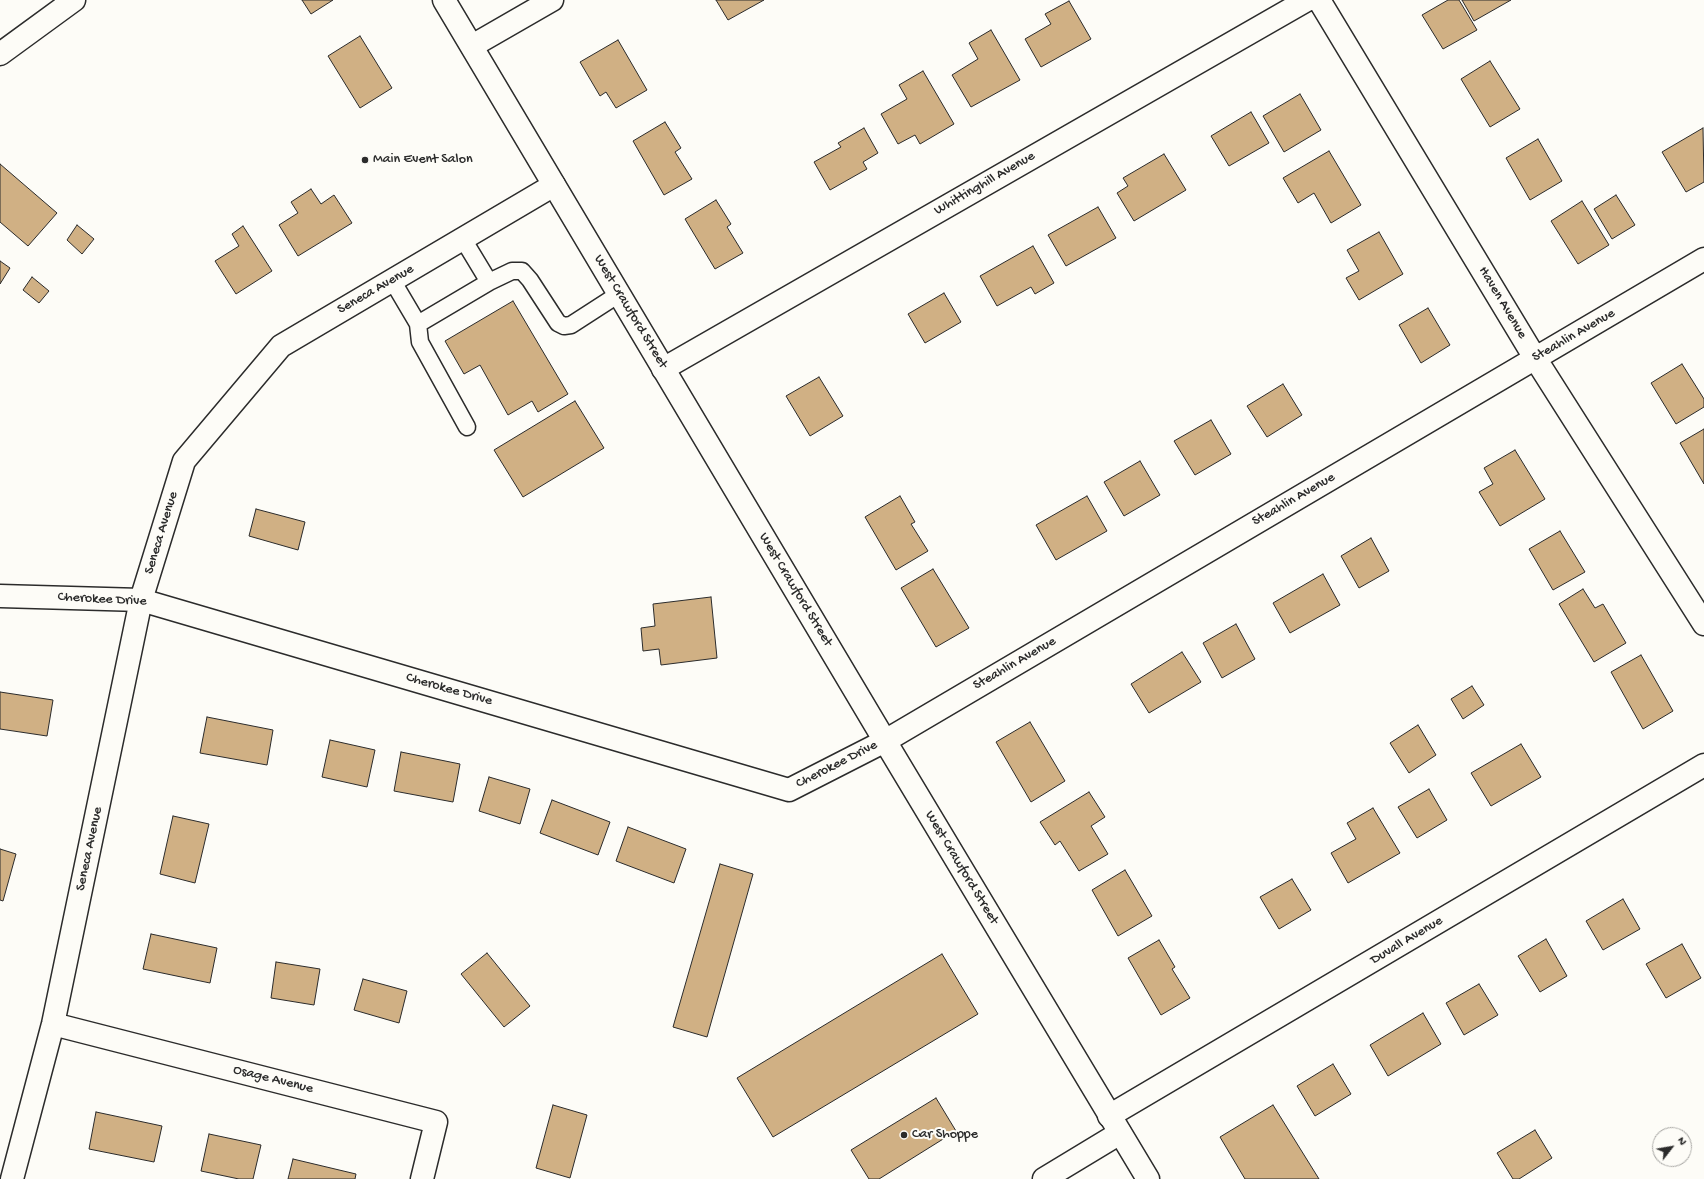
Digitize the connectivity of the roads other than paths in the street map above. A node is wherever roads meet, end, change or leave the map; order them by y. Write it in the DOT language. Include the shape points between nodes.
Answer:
graph roads {
  1 [pos="74,0"];
  2 [pos="444,0"];
  3 [pos="552,0"];
  4 [pos="1308,0"];
  5 [pos="1319,0"];
  6 [pos="472,46"];
  7 [pos="0,54"];
  8 [pos="554,185"];
  9 [pos="463,239"];
  10 [pos="1704,259"];
  11 [pos="392,280"];
  12 [pos="489,282"];
  13 [pos="620,294"];
  14 [pos="418,324"];
  15 [pos="1535,358"];
  16 [pos="663,369"];
  17 [pos="467,427"];
  18 [pos="0,596"];
  19 [pos="141,600"];
  20 [pos="1704,624"];
  21 [pos="884,741"];
  22 [pos="1704,765"];
  23 [pos="53,1024"];
  24 [pos="1115,1124"];
  25 [pos="12,1179"];
  26 [pos="422,1179"];
  27 [pos="1044,1179"];
  28 [pos="1148,1179"];
  1 -- 7 [label="street"];
  2 -- 6 [label="street, West Crawford Street"];
  3 -- 6 [label="street"];
  4 -- 16 [label="street, Whittinghill Avenue"];
  5 -- 15 [label="street, Haven Avenue"];
  6 -- 8 [label="street, West Crawford Street"];
  8 -- 9 [label="street, Seneca Avenue"];
  8 -- 13 [label="street, West Crawford Street"];
  9 -- 11 [label="street, Seneca Avenue"];
  9 -- 12 [label="lane"];
  10 -- 15 [label="street, Steahlin Avenue"];
  11 -- 14 [label="lane"];
  11 -- 19 [label="street, Seneca Avenue" via="281,346 184,461"];
  12 -- 13 [label="lane" via="512,271 522,271 558,323 564,326"];
  12 -- 14 [label="lane"];
  13 -- 16 [label="street, West Crawford Street"];
  14 -- 17 [label="lane" via="420,342"];
  15 -- 20 [label="street, Haven Avenue"];
  15 -- 21 [label="street, Steahlin Avenue"];
  16 -- 21 [label="street, West Crawford Street"];
  18 -- 19 [label="street, Cherokee Drive"];
  19 -- 21 [label="street, Cherokee Drive" via="789,790"];
  19 -- 23 [label="street, Seneca Avenue"];
  21 -- 24 [label="street, West Crawford Street"];
  22 -- 24 [label="street, Duvall Avenue"];
  23 -- 25 [label="street, Seneca Avenue"];
  23 -- 26 [label="street, Osage Avenue" via="436,1122"];
  24 -- 27 [label="street, Duvall Avenue"];
  24 -- 28 [label="street, West Crawford Street"];
}
